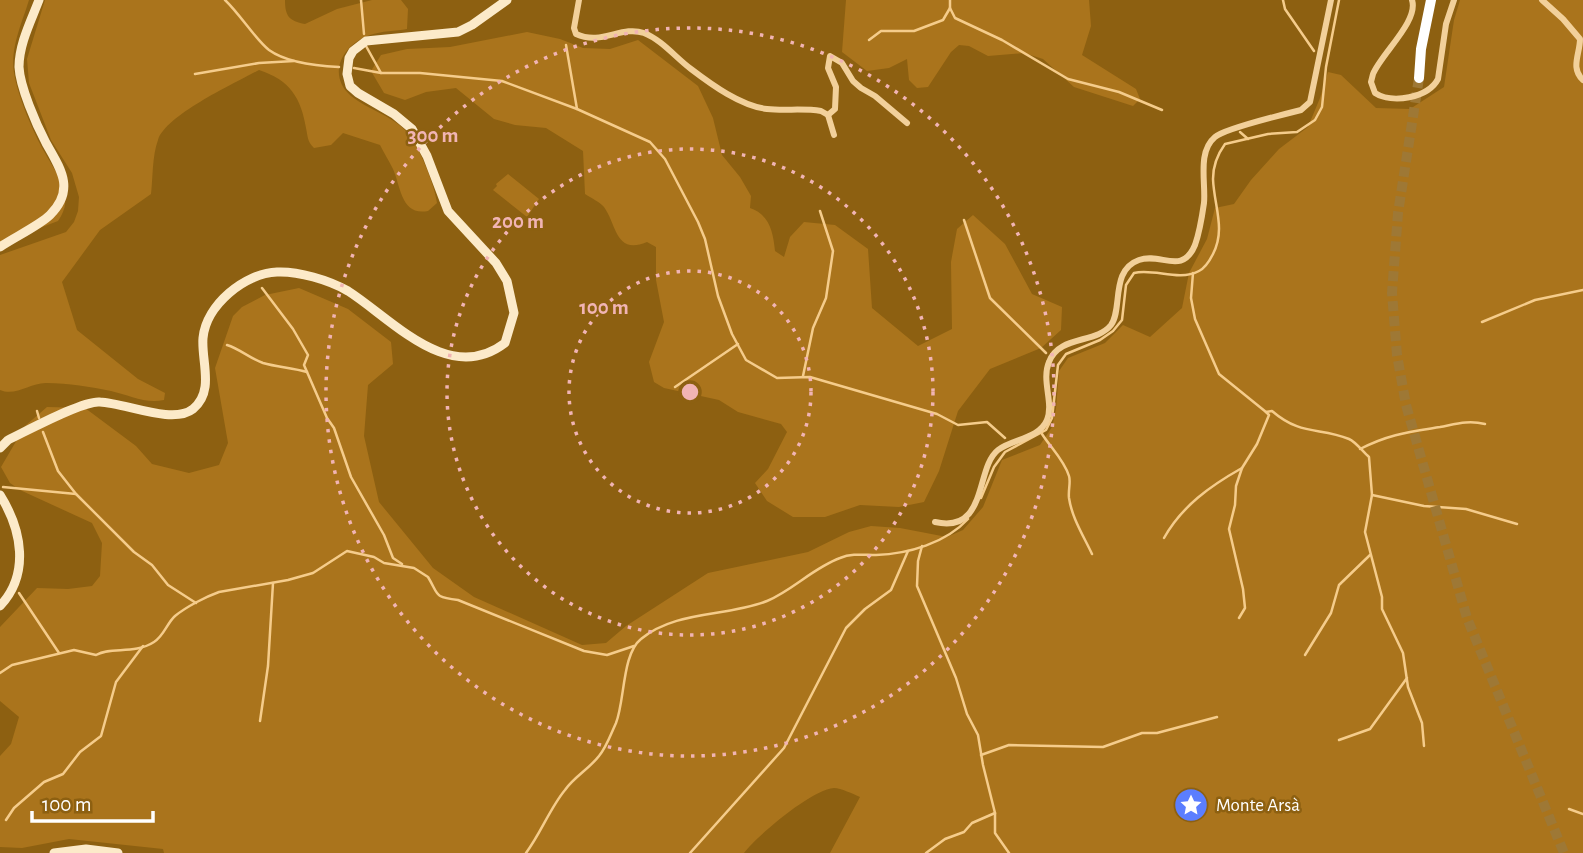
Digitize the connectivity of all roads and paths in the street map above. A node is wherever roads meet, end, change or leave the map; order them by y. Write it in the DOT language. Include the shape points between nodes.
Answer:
graph roads {
  1 [pos="39,0"];
  2 [pos="507,0"];
  3 [pos="579,0"];
  4 [pos="1331,0"];
  5 [pos="1412,0"];
  6 [pos="1431,0"];
  7 [pos="1454,0"];
  8 [pos="1542,0"];
  9 [pos="1419,78"];
  10 [pos="1583,80"];
  11 [pos="828,115"];
  12 [pos="907,123"];
  13 [pos="834,135"];
  14 [pos="0,247"];
  15 [pos="0,448"];
  16 [pos="0,495"];
  17 [pos="935,522"];
  18 [pos="0,606"];
  19 [pos="54,853"];
  20 [pos="118,853"];
  1 -- 14 [label="street" via="19,69 64,177 63,192 50,215"];
  2 -- 15 [label="street" via="458,32 366,41 346,66 350,86 412,129 448,211 508,281 514,313 505,344 481,357 446,353 415,341 331,283 293,273 258,275 221,303 205,327 206,379 200,400 190,411 172,415 93,402 8,440"];
  3 -- 11 [label="street" via="576,34 598,39 641,32 732,96 763,109 808,109"];
  4 -- 17 [label="street" via="1310,102 1301,110 1213,139 1204,161 1204,200 1192,251 1179,261 1142,259 1125,272 1110,326 1066,345 1048,362 1044,425 995,453 975,505 966,515 950,523"];
  5 -- 7 [label="street" via="1410,20 1373,74 1372,88 1388,99 1435,85"];
  6 -- 9 [label="highway"];
  8 -- 10 [label="street" via="1580,39 1576,68"];
  11 -- 12 [label="street" via="835,109 836,87 828,68 830,56 842,63 861,88"];
  11 -- 13 [label="street"];
  16 -- 18 [label="street" via="11,513 20,557 17,579"];
  19 -- 20 [label="street" via="86,849"];
}
